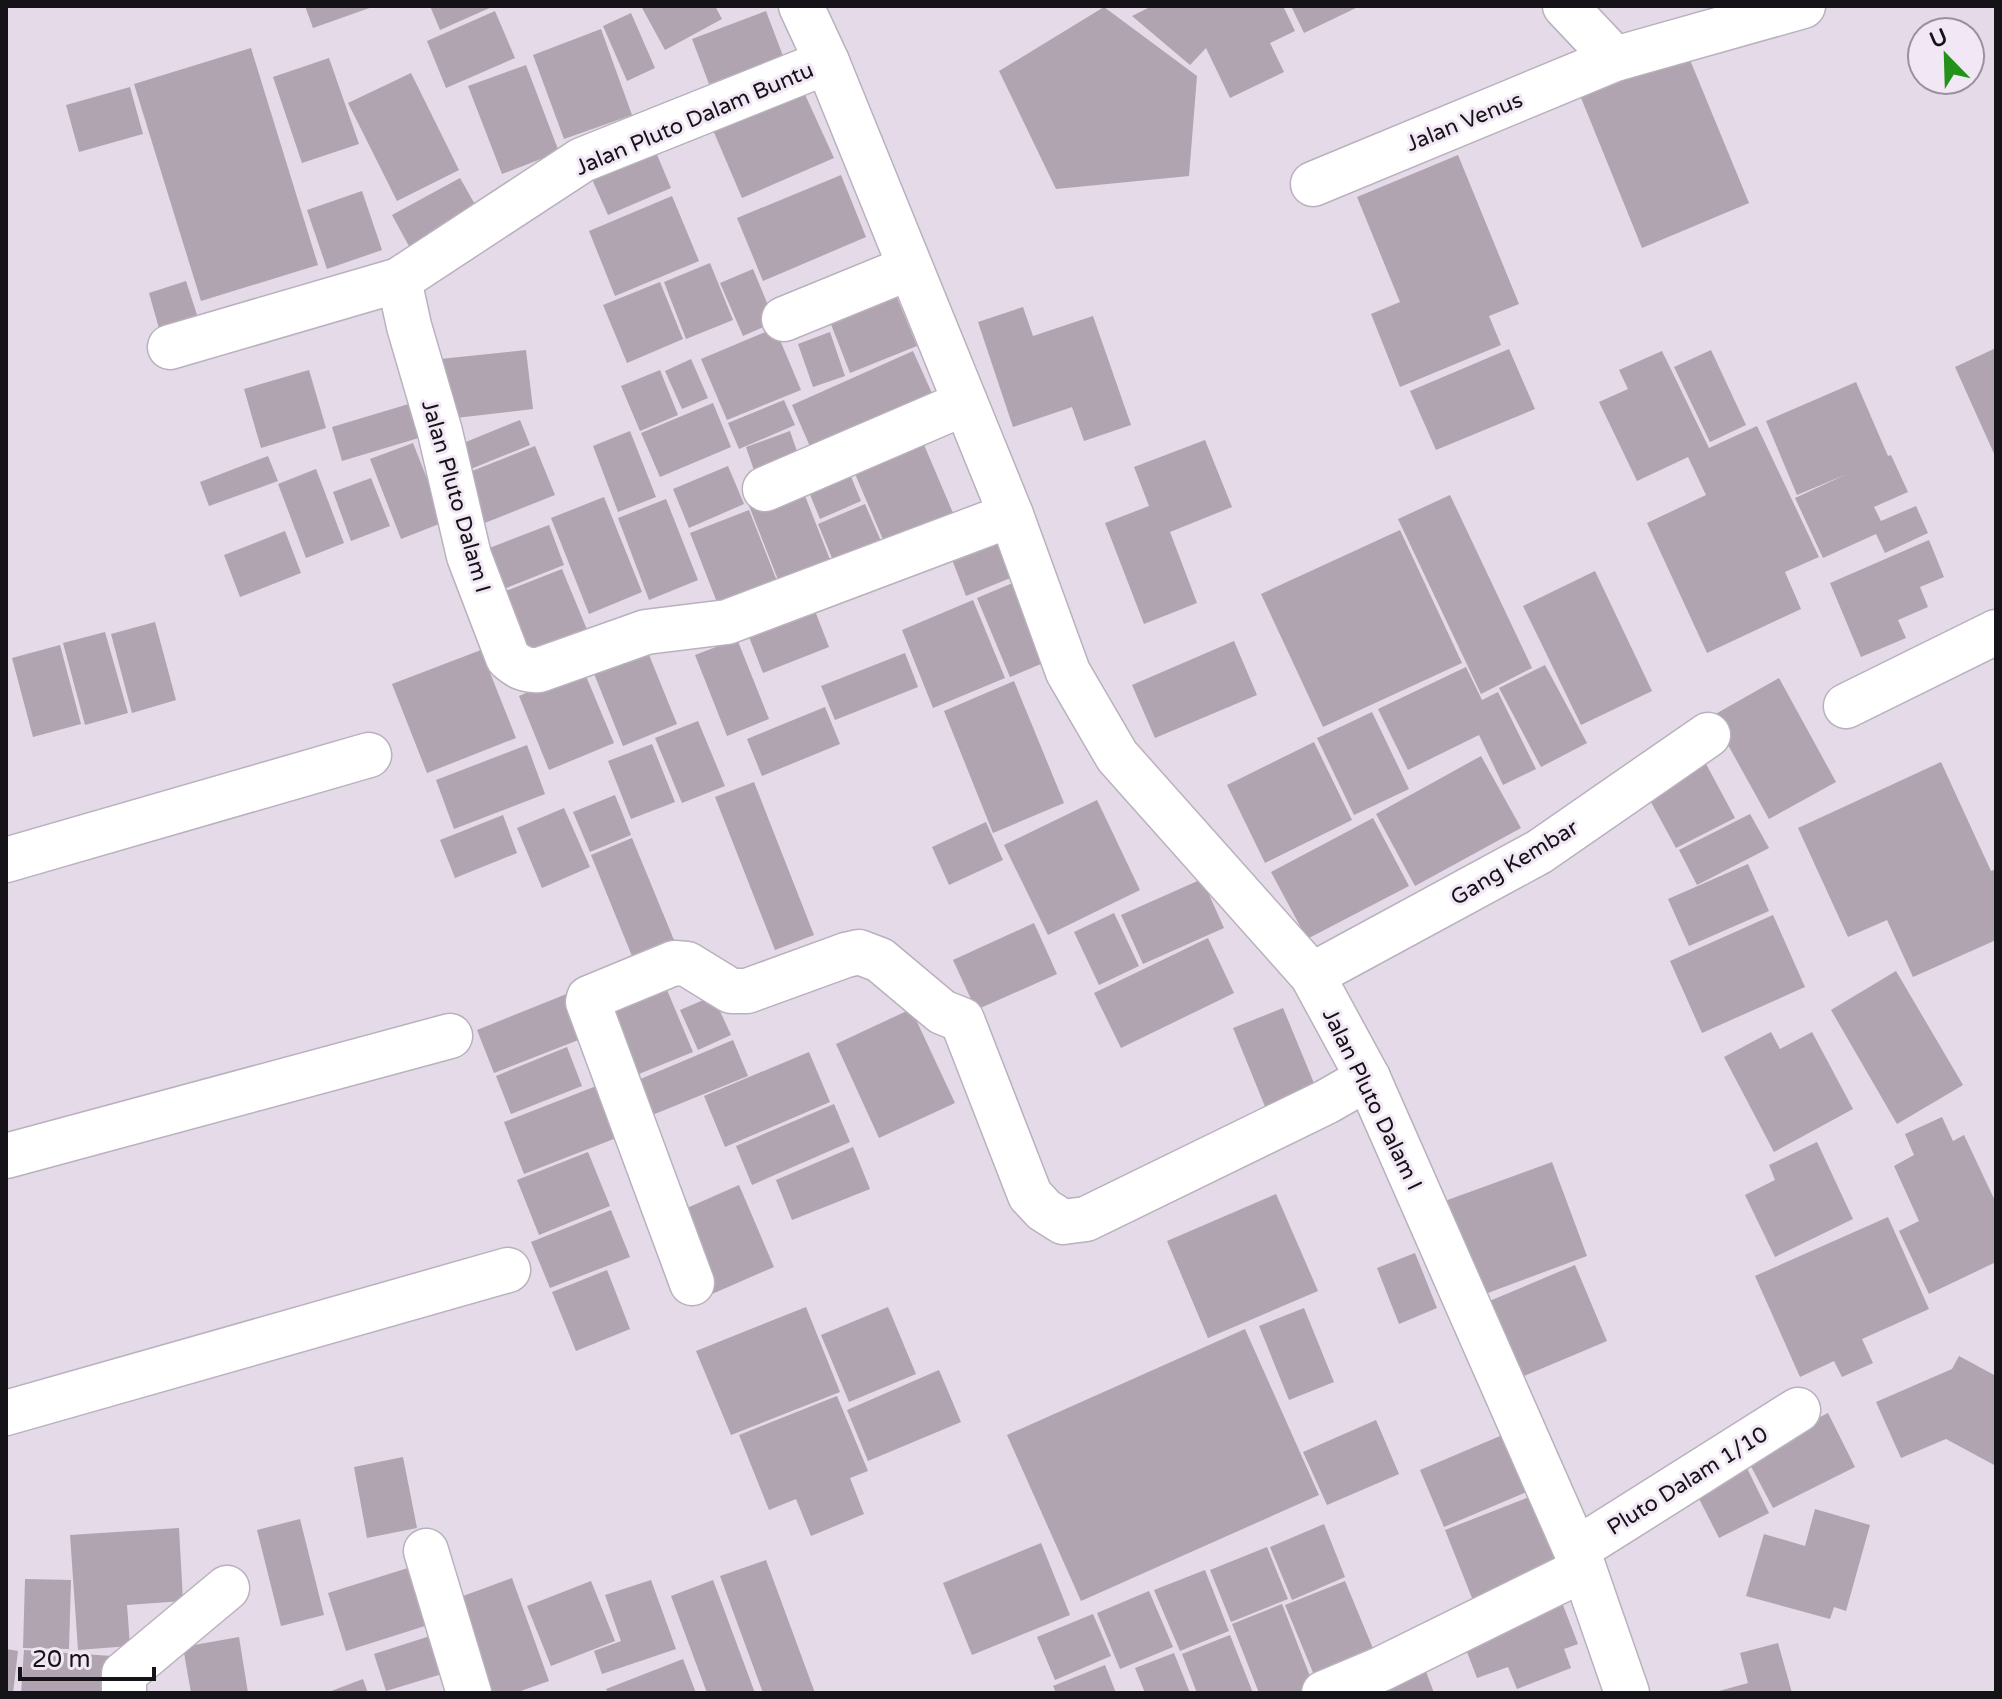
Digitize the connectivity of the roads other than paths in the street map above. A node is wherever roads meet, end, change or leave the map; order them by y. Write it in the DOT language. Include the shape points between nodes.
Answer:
graph roads {
  1 [pos="801,6"];
  2 [pos="1565,6"];
  3 [pos="1803,6"];
  4 [pos="1615,59"];
  5 [pos="827,62"];
  6 [pos="1313,184"];
  7 [pos="909,268"];
  8 [pos="399,280"];
  9 [pos="784,319"];
  10 [pos="170,347"];
  11 [pos="965,403"];
  12 [pos="765,489"];
  13 [pos="1011,515"];
  14 [pos="1996,632"];
  15 [pos="1846,706"];
  16 [pos="1708,735"];
  17 [pos="369,755"];
  18 [pos="6,860"];
  19 [pos="1312,975"];
  20 [pos="450,1036"];
  21 [pos="1368,1078"];
  22 [pos="6,1156"];
  23 [pos="508,1270"];
  24 [pos="692,1283"];
  25 [pos="1798,1410"];
  26 [pos="6,1413"];
  27 [pos="426,1551"];
  28 [pos="1580,1560"];
  29 [pos="227,1588"];
  30 [pos="124,1693"];
  31 [pos="469,1693"];
  32 [pos="1324,1693"];
  33 [pos="1627,1693"];
  1 -- 5 [label="street, Jalan Pluto Dalam I"];
  2 -- 4 [label="street"];
  3 -- 4 [label="street, Jalan Venus"];
  4 -- 6 [label="street, Jalan Venus"];
  5 -- 7 [label="street, Jalan Pluto Dalam I"];
  5 -- 8 [label="street, Jalan Pluto Dalam Buntu" via="582,160"];
  7 -- 9 [label="street"];
  7 -- 11 [label="street, Jalan Pluto Dalam I"];
  8 -- 10 [label="street, Jalan Pluto Dalam Buntu"];
  8 -- 13 [label="street, Jalan Pluto Dalam I" via="469,556 508,658 528,671 646,632 727,622"];
  11 -- 12 [label="street"];
  11 -- 13 [label="street, Jalan Pluto Dalam I"];
  13 -- 19 [label="street, Jalan Pluto Dalam I" via="1068,672 1117,756"];
  14 -- 15 [label="street"];
  16 -- 19 [label="street, Gang Kembar" via="1539,852"];
  17 -- 18 [label="street"];
  19 -- 21 [label="street, Jalan Pluto Dalam I"];
  20 -- 22 [label="street"];
  21 -- 24 [label="street" via="1086,1219 1063,1222 1030,1195 962,1020 942,1012 880,960 859,952 739,992 687,964 674,963 588,1002"];
  21 -- 28 [label="street, Jalan Pluto Dalam I"];
  23 -- 26 [label="street"];
  25 -- 28 [label="street, Pluto Dalam 1/10"];
  27 -- 31 [label="street"];
  28 -- 32 [label="street, Pluto Dalam 1/10" via="1381,1669"];
  28 -- 33 [label="street, Jalan Pluto Dalam I"];
  29 -- 30 [label="street" via="124,1674"];
}
